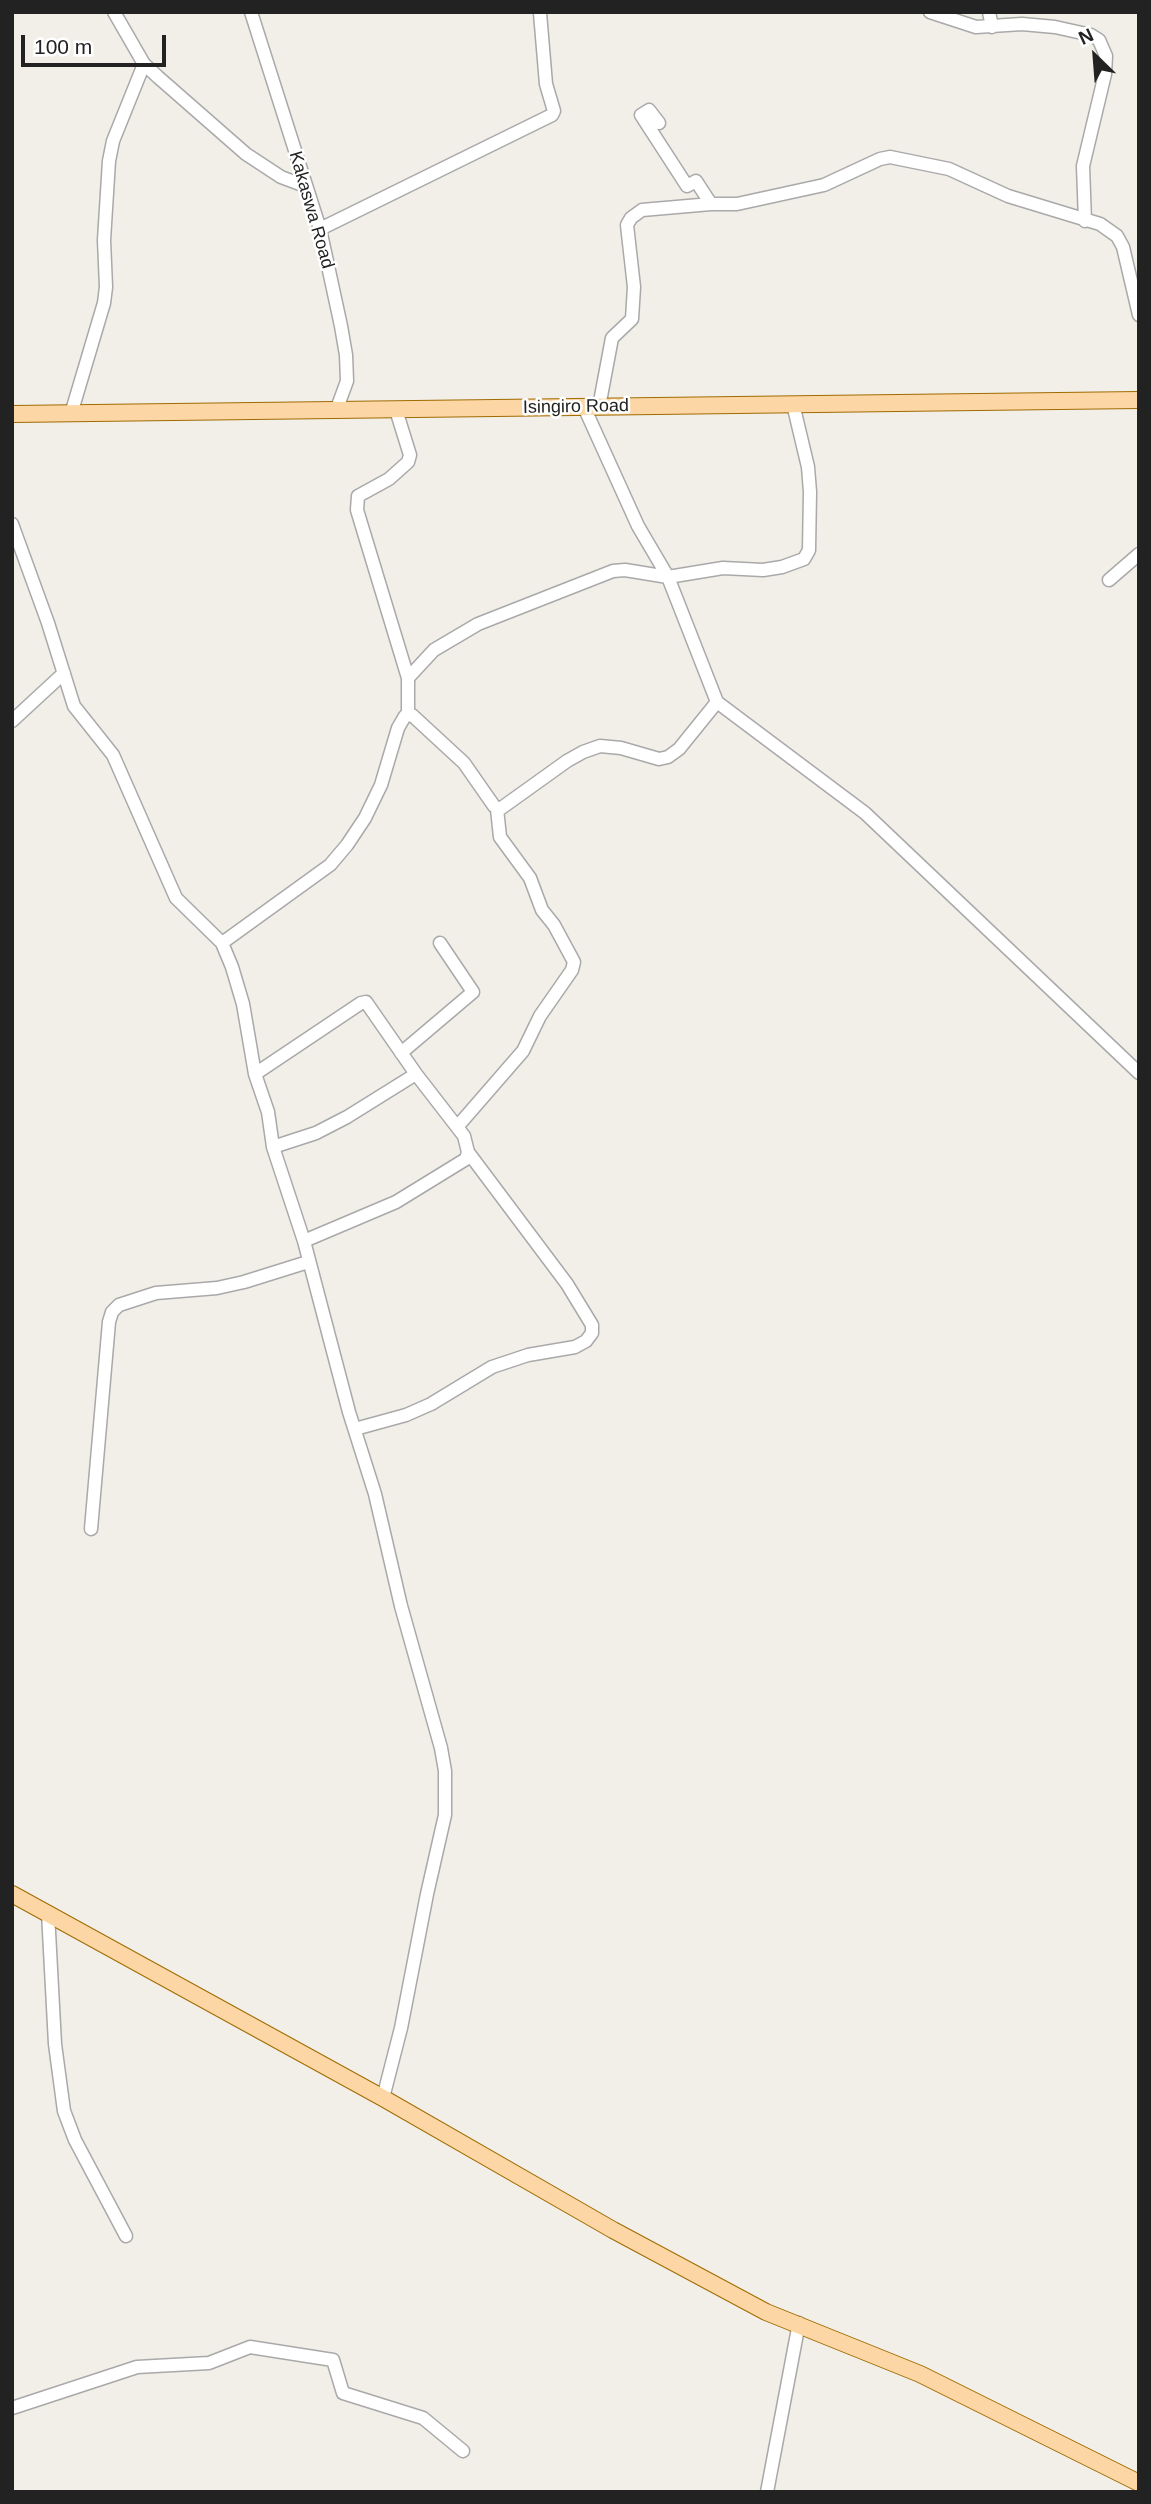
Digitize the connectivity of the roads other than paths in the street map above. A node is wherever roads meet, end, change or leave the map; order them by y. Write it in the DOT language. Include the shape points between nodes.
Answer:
graph roads {
  1 [pos="114,12"];
  2 [pos="251,12"];
  3 [pos="930,12"];
  4 [pos="989,12"];
  5 [pos="540,13"];
  6 [pos="992,27"];
  7 [pos="145,64"];
  8 [pos="659,123"];
  9 [pos="305,186"];
  10 [pos="711,204"];
  11 [pos="1085,221"];
  12 [pos="320,229"];
  13 [pos="1139,315"];
  14 [pos="793,404"];
  15 [pos="1138,404"];
  16 [pos="592,407"];
  17 [pos="397,410"];
  18 [pos="336,411"];
  19 [pos="12,414"];
  20 [pos="71,414"];
  21 [pos="12,524"];
  22 [pos="17,549"];
  23 [pos="1139,554"];
  24 [pos="668,577"];
  25 [pos="1109,580"];
  26 [pos="64,673"];
  27 [pos="408,678"];
  28 [pos="717,702"];
  29 [pos="408,715"];
  30 [pos="12,721"];
  31 [pos="496,809"];
  32 [pos="222,943"];
  33 [pos="440,943"];
  34 [pos="401,1052"];
  35 [pos="1139,1073"];
  36 [pos="255,1074"];
  37 [pos="416,1074"];
  38 [pos="457,1127"];
  39 [pos="273,1147"];
  40 [pos="468,1152"];
  41 [pos="304,1241"];
  42 [pos="308,1262"];
  43 [pos="355,1430"];
  44 [pos="91,1530"];
  45 [pos="12,1894"];
  46 [pos="48,1913"];
  47 [pos="383,2098"];
  48 [pos="126,2235"];
  49 [pos="799,2323"];
  50 [pos="12,2408"];
  51 [pos="463,2451"];
  52 [pos="1139,2483"];
  53 [pos="767,2492"];
  1 -- 7 [label="street"];
  2 -- 9 [label="street, Kakaswa Road"];
  3 -- 6 [label="street" via="964,24"];
  4 -- 6 [label="street"];
  5 -- 12 [label="street" via="552,115"];
  6 -- 11 [label="street" via="1055,27 1091,36 1104,47 1102,94 1083,166"];
  7 -- 9 [label="street" via="246,154"];
  7 -- 20 [label="street" via="113,141 105,195 104,303"];
  8 -- 10 [label="street" via="649,110 641,115 687,186 695,181"];
  9 -- 12 [label="street, Kakaswa Road"];
  10 -- 11 [label="street" via="737,204 824,185 890,157 950,169 1008,196"];
  10 -- 16 [label="street" via="642,210 631,218 627,225 635,287 632,319 612,338"];
  11 -- 13 [label="street" via="1100,224 1117,236"];
  12 -- 18 [label="street, Kakaswa Road" via="348,369"];
  14 -- 15 [label="main road, Isingiro Road"];
  14 -- 16 [label="main road, Isingiro Road"];
  14 -- 24 [label="street" via="810,492 809,550 804,559 763,570 723,568"];
  16 -- 17 [label="main road, Isingiro Road"];
  16 -- 24 [label="street" via="638,526"];
  17 -- 18 [label="main road, Isingiro Road"];
  17 -- 27 [label="street" via="411,455 389,479 358,496 357,510"];
  18 -- 20 [label="main road, Isingiro Road"];
  19 -- 20 [label="main road, Isingiro Road"];
  21 -- 22 [label="street"];
  22 -- 26 [label="street"];
  23 -- 25 [label="street"];
  24 -- 27 [label="street" via="613,571 527,603 434,650"];
  24 -- 28 [label="street"];
  26 -- 30 [label="street"];
  26 -- 32 [label="street" via="74,706 113,755 176,898"];
  27 -- 29 [label="street"];
  28 -- 31 [label="street" via="668,757 600,746 567,761"];
  28 -- 35 [label="street" via="864,813"];
  29 -- 31 [label="street" via="464,762"];
  29 -- 32 [label="street" via="398,729 382,785 347,845 330,865"];
  31 -- 38 [label="street" via="500,837 530,878 542,910 574,962 523,1051"];
  32 -- 36 [label="street" via="243,1004"];
  33 -- 34 [label="street" via="473,992"];
  34 -- 36 [label="street" via="363,1002"];
  34 -- 37 [label="street"];
  36 -- 39 [label="street" via="268,1112"];
  37 -- 38 [label="street"];
  37 -- 39 [label="street" via="316,1133"];
  38 -- 40 [label="street"];
  39 -- 41 [label="street"];
  40 -- 41 [label="street" via="466,1159 396,1202"];
  40 -- 43 [label="street" via="567,1283 588,1315 592,1333 575,1347 492,1367 431,1404"];
  41 -- 42 [label="street"];
  42 -- 43 [label="street"];
  42 -- 44 [label="street" via="230,1285 156,1293 126,1302 112,1312"];
  43 -- 47 [label="street" via="433,1715 446,1784 445,1815"];
  45 -- 46 [label="main road"];
  46 -- 47 [label="main road"];
  46 -- 48 [label="street" via="55,2044 64,2111"];
  47 -- 49 [label="main road" via="613,2230 766,2312"];
  49 -- 52 [label="main road" via="920,2374"];
  49 -- 53 [label="street"];
  50 -- 51 [label="street" via="137,2367 209,2363 250,2347 333,2360 343,2393 423,2418"];
}
